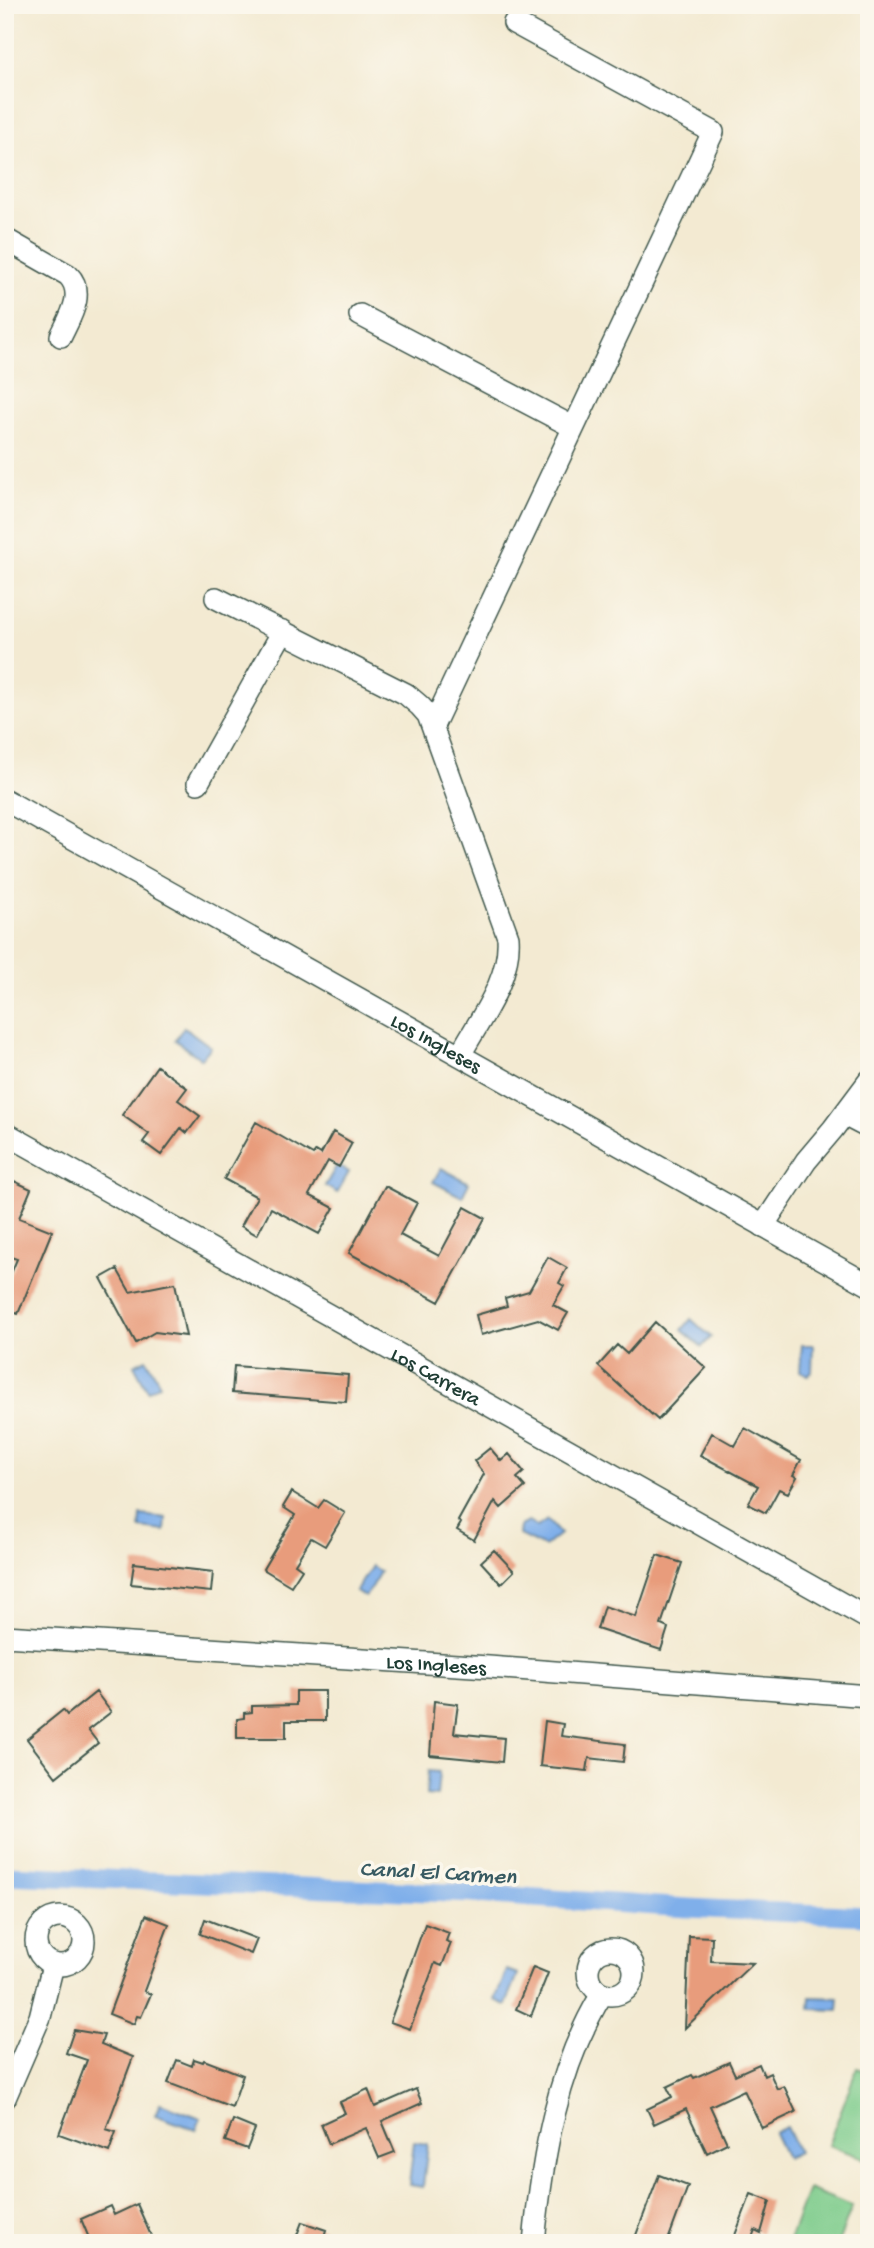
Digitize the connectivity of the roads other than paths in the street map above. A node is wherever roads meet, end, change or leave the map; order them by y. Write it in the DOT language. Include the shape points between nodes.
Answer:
graph roads {
  1 [pos="514,23"];
  2 [pos="5,239"];
  3 [pos="360,315"];
  4 [pos="61,336"];
  5 [pos="573,427"];
  6 [pos="216,598"];
  7 [pos="283,631"];
  8 [pos="433,726"];
  9 [pos="198,783"];
  10 [pos="5,800"];
  11 [pos="460,1055"];
  12 [pos="869,1081"];
  13 [pos="844,1115"];
  14 [pos="869,1128"];
  15 [pos="5,1133"];
  16 [pos="763,1226"];
  17 [pos="869,1285"];
  18 [pos="869,1619"];
  19 [pos="5,1636"];
  20 [pos="869,1696"];
  21 [pos="53,1965"];
  22 [pos="602,1994"];
  23 [pos="5,2098"];
  24 [pos="534,2243"];
  1 -- 5 [label="street" via="713,132"];
  2 -- 4 [label="street" via="74,281 75,304"];
  3 -- 5 [label="street"];
  5 -- 8 [label="street"];
  6 -- 7 [label="street"];
  7 -- 8 [label="street" via="406,694 421,706"];
  7 -- 9 [label="street"];
  8 -- 11 [label="street" via="508,937 501,981"];
  10 -- 11 [label="street, Los Ingleses"];
  11 -- 16 [label="street, Los Ingleses"];
  12 -- 13 [label="street"];
  13 -- 14 [label="street"];
  13 -- 16 [label="street" via="806,1161"];
  15 -- 18 [label="street, Los Carrera"];
  16 -- 17 [label="street, Los Ingleses"];
  19 -- 20 [label="street, Los Ingleses"];
  21 -- 23 [label="street" via="40,2017"];
  22 -- 24 [label="street" via="576,2046 555,2108"];
}
